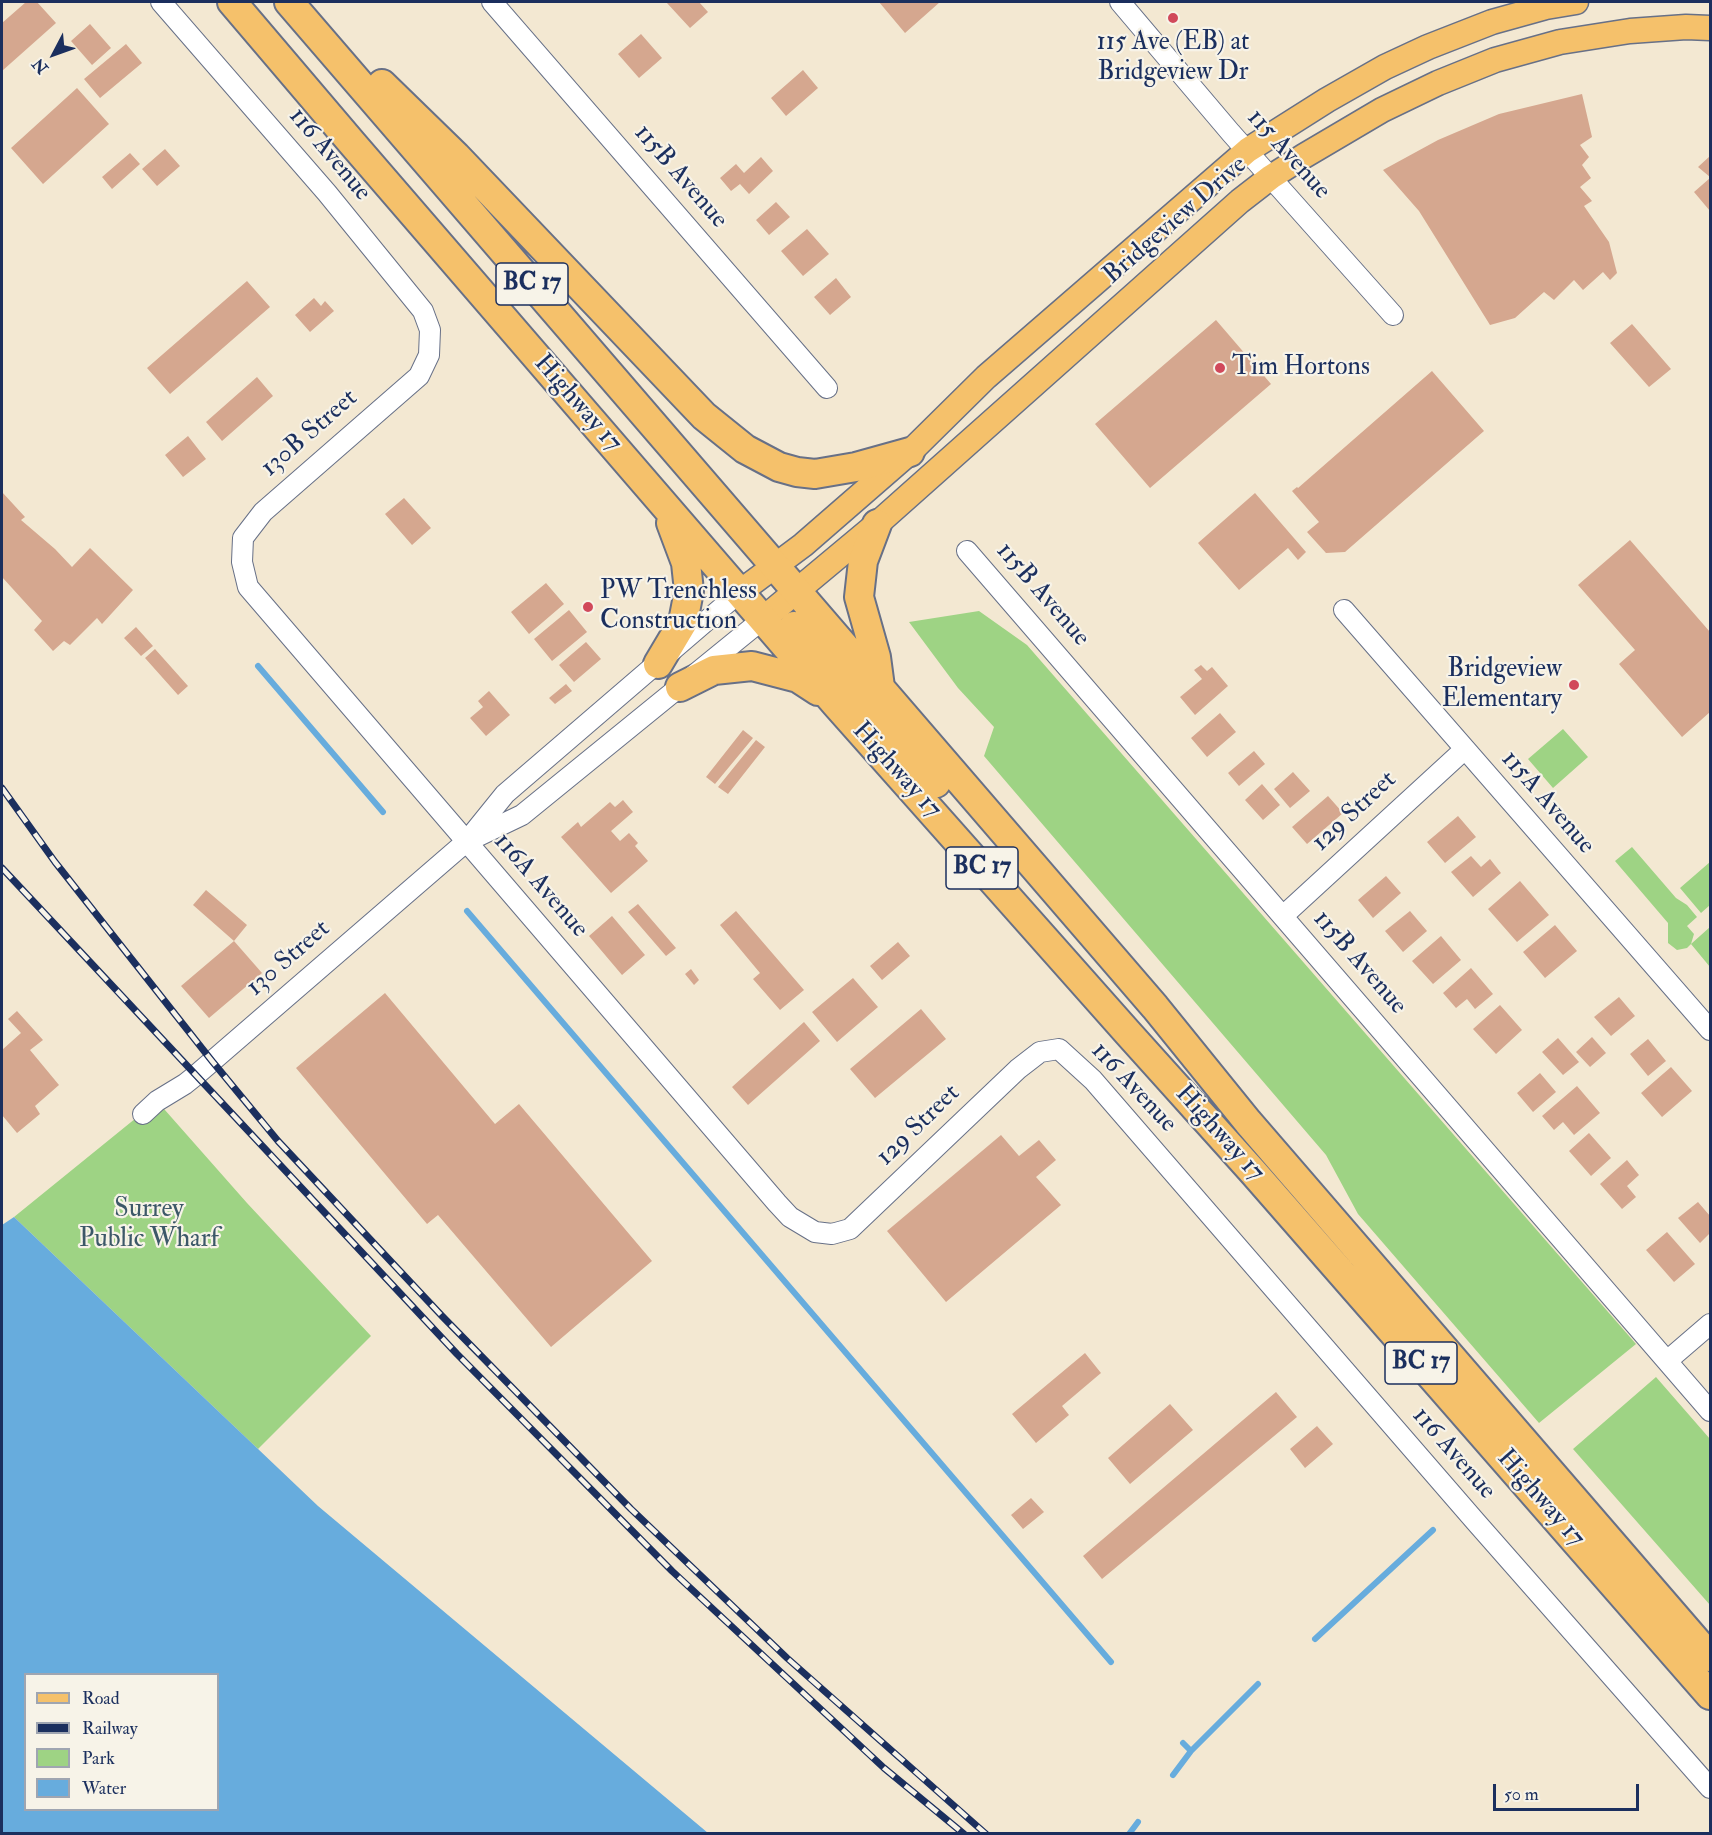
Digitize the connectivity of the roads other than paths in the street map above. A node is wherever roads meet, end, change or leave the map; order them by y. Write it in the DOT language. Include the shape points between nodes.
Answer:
graph roads {
  1 [pos="161,2"];
  2 [pos="232,2"];
  3 [pos="289,2"];
  4 [pos="297,2"];
  5 [pos="492,2"];
  6 [pos="1120,2"];
  7 [pos="1576,2"];
  8 [pos="1710,28"];
  9 [pos="1248,150"];
  10 [pos="1272,177"];
  11 [pos="1393,315"];
  12 [pos="429,355"];
  13 [pos="827,388"];
  14 [pos="910,452"];
  15 [pos="663,504"];
  16 [pos="877,524"];
  17 [pos="967,551"];
  18 [pos="242,562"];
  19 [pos="775,566"];
  20 [pos="796,591"];
  21 [pos="740,592"];
  22 [pos="1344,610"];
  23 [pos="769,614"];
  24 [pos="658,664"];
  25 [pos="680,687"];
  26 [pos="880,687"];
  27 [pos="836,704"];
  28 [pos="1465,749"];
  29 [pos="466,841"];
  30 [pos="1283,916"];
  31 [pos="1155,1007"];
  32 [pos="1710,1030"];
  33 [pos="1059,1049"];
  34 [pos="143,1114"];
  35 [pos="815,1232"];
  36 [pos="1710,1324"];
  37 [pos="1667,1361"];
  38 [pos="1710,1411"];
  39 [pos="1710,1657"];
  40 [pos="1710,1695"];
  41 [pos="1710,1788"];
  1 -- 12 [label="street, 116 Avenue" via="327,193 423,311 430,330"];
  2 -- 15 [label="highway, Highway 17 / BC 17"];
  3 -- 19 [label="highway, Highway 17 / BC 17"];
  4 -- 14 [label="highway" via="456,156 704,416 745,449 779,467 815,474"];
  5 -- 13 [label="street, 115B Avenue"];
  6 -- 9 [label="street, 115 Avenue"];
  7 -- 9 [label="main road, Bridgeview Drive" via="1492,22 1428,47 1327,100"];
  8 -- 10 [label="main road, Bridgeview Drive" via="1630,31 1560,42 1495,60 1382,110"];
  9 -- 10 [label="street, 115 Avenue"];
  9 -- 14 [label="main road, Bridgeview Drive" via="986,377"];
  10 -- 11 [label="street, 115 Avenue"];
  10 -- 16 [label="main road, Bridgeview Drive" via="1240,201"];
  12 -- 18 [label="street, 130B Street" via="419,376 263,512 243,538"];
  14 -- 19 [label="main road, Bridgeview Drive"];
  15 -- 21 [label="highway, Highway 17 / BC 17"];
  15 -- 24 [label="highway" via="686,563 689,591 683,622"];
  16 -- 20 [label="main road, Bridgeview Drive"];
  16 -- 26 [label="highway" via="863,561 860,597"];
  17 -- 30 [label="street, 115B Avenue"];
  18 -- 29 [label="street, 116A Avenue" via="248,586"];
  19 -- 20 [label="highway, Highway 17 / BC 17"];
  19 -- 21 [label="main road, Bridgeview Drive"];
  20 -- 23 [label="main road, Bridgeview Drive"];
  20 -- 26 [label="highway, Highway 17 / BC 17"];
  21 -- 23 [label="highway, Highway 17 / BC 17"];
  21 -- 24 [label="street, 130 Street"];
  22 -- 28 [label="street, 115A Avenue"];
  23 -- 25 [label="street, 130 Street"];
  23 -- 27 [label="highway, Highway 17 / BC 17"];
  23 -- 31 [label="highway" via="792,623 1068,931"];
  24 -- 29 [label="street, 130 Street" via="505,794"];
  25 -- 27 [label="highway" via="714,670 753,666 798,678"];
  25 -- 29 [label="street, 130 Street" via="522,815"];
  26 -- 31 [label="highway, Highway 17 / BC 17"];
  27 -- 40 [label="highway, Highway 17 / BC 17" via="1254,1173"];
  28 -- 30 [label="street, 129 Street"];
  28 -- 32 [label="street, 115A Avenue"];
  29 -- 34 [label="street, 130 Street" via="195,1076"];
  29 -- 35 [label="street, 116A Avenue" via="777,1203 790,1217"];
  30 -- 37 [label="street, 115B Avenue"];
  31 -- 39 [label="highway, Highway 17 / BC 17" via="1256,1131"];
  33 -- 35 [label="street, 129 Street" via="1040,1053 1018,1069 850,1229 832,1234"];
  33 -- 41 [label="street, 116 Avenue" via="1093,1080"];
  36 -- 37 [label="street"];
  37 -- 38 [label="street, 115B Avenue"];
}
